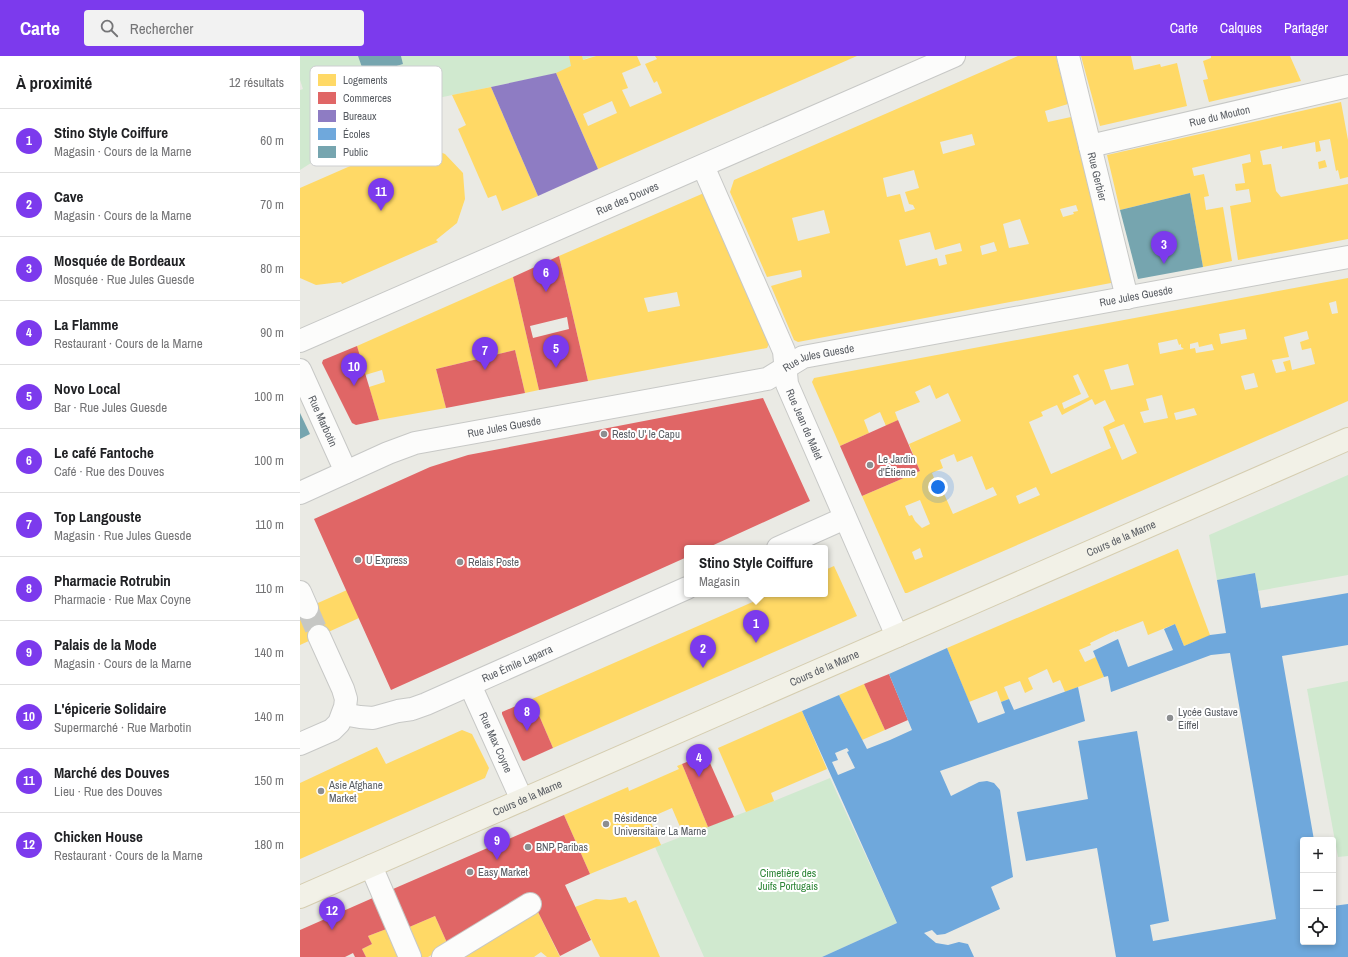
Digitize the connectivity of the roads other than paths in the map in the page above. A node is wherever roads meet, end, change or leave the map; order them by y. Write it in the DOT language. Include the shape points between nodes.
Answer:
graph roads {
  1 [pos="954,56"];
  2 [pos="1068,56"];
  3 [pos="1348,86"];
  4 [pos="1090,146"];
  5 [pos="703,166"];
  6 [pos="1348,257"];
  7 [pos="1127,298"];
  8 [pos="300,341"];
  9 [pos="785,368"];
  10 [pos="300,370"];
  11 [pos="1348,439"];
  12 [pos="346,472"];
  13 [pos="300,493"];
  14 [pos="845,518"];
  15 [pos="785,545"];
  16 [pos="684,589"];
  17 [pos="319,636"];
  18 [pos="897,636"];
  19 [pos="470,685"];
  20 [pos="343,714"];
  21 [pos="300,744"];
  22 [pos="522,800"];
  23 [pos="371,866"];
  24 [pos="300,897"];
  25 [pos="530,904"];
  26 [pos="410,957"];
  27 [pos="443,957"];
  1 -- 5 [label="street, Rue des Douves"];
  2 -- 4 [label="street, Rue Gerbier"];
  3 -- 4 [label="street, Rue du Mouton"];
  4 -- 7 [label="street, Rue Gerbier"];
  5 -- 8 [label="street, Rue des Douves"];
  5 -- 9 [label="street, Rue Jean de Malet" via="784,351"];
  6 -- 7 [label="street, Rue Jules Guesde"];
  7 -- 9 [label="street, Rue Jules Guesde" via="803,357"];
  9 -- 12 [label="street, Rue Jules Guesde" via="767,379 415,443"];
  9 -- 14 [label="street, Rue Jean de Malet" via="787,384"];
  10 -- 12 [label="street, Rue Marbotin"];
  11 -- 18 [label="main road, Cours de la Marne"];
  12 -- 13 [label="street, Rue Jules Guesde"];
  14 -- 15 [label="street"];
  14 -- 18 [label="street, Rue Jean de Malet"];
  16 -- 19 [label="street, Rue Émile Laparra"];
  17 -- 20 [label="street" via="343,689 346,699"];
  18 -- 22 [label="main road, Cours de la Marne"];
  19 -- 20 [label="street, Rue Émile Laparra" via="412,709 373,718"];
  19 -- 22 [label="street, Rue Max Coyne"];
  20 -- 21 [label="street" via="332,730"];
  22 -- 23 [label="main road, Cours de la Marne"];
  23 -- 24 [label="main road, Cours de la Marne"];
  23 -- 26 [label="street"];
  25 -- 27 [label="street"];
}
